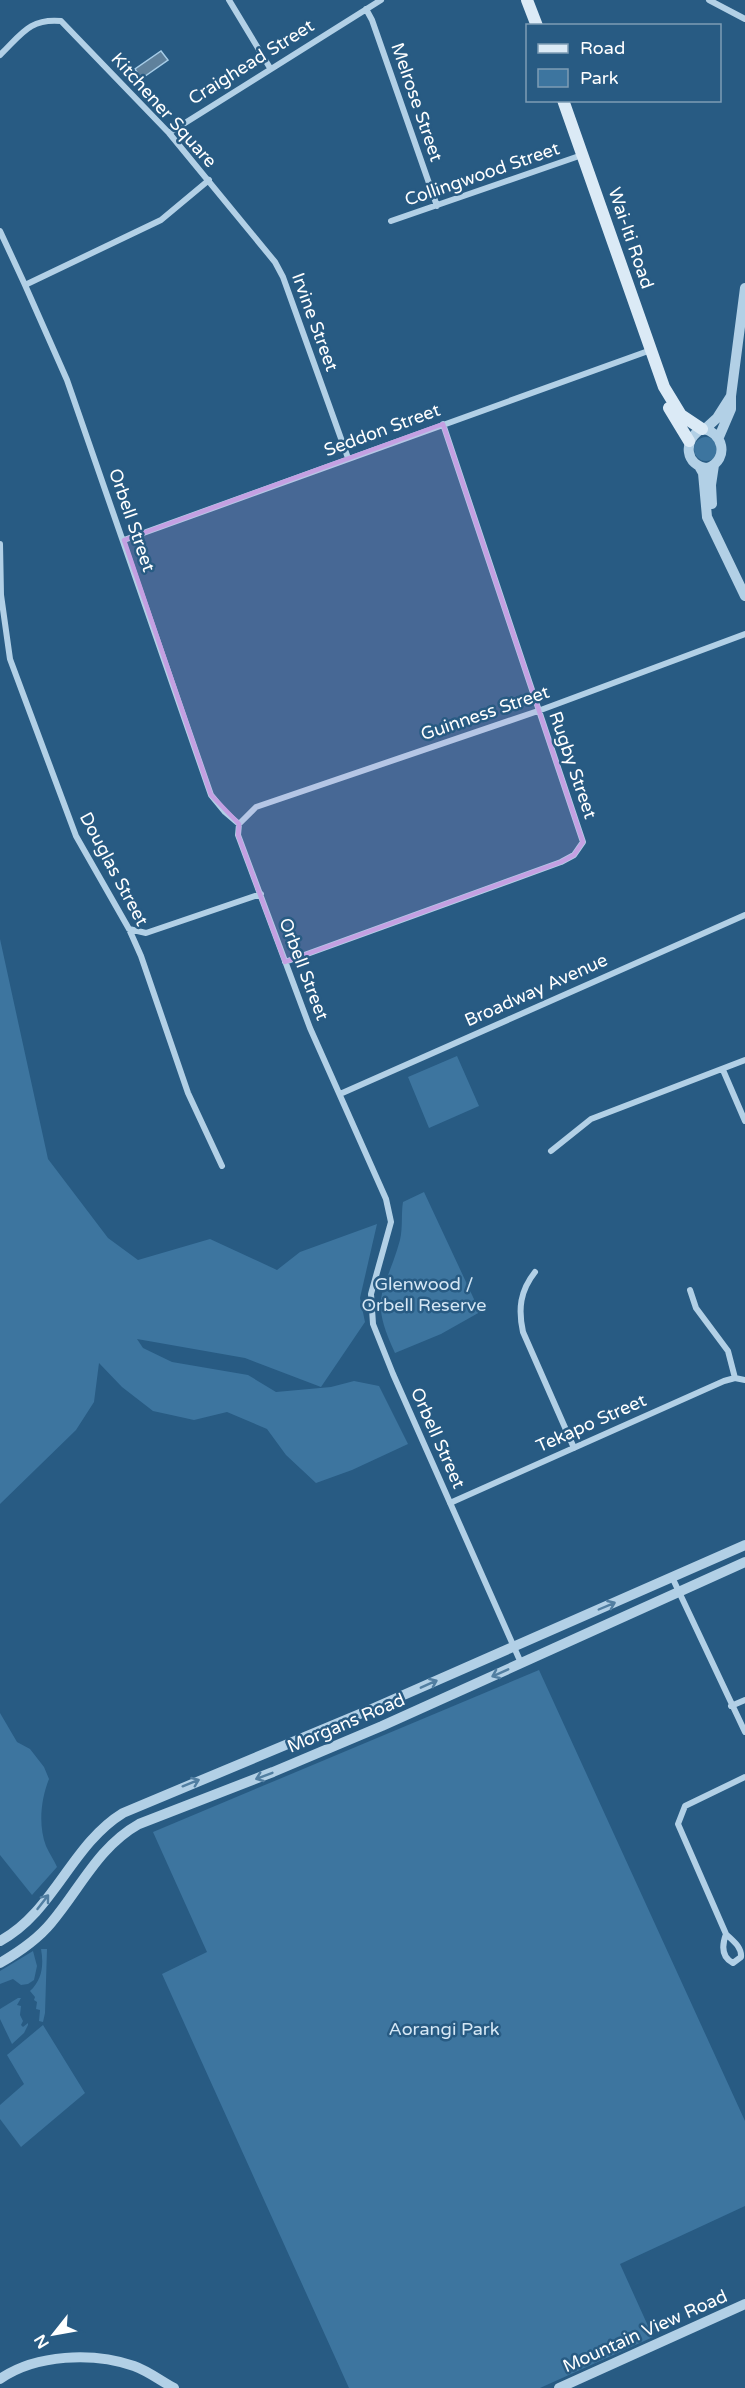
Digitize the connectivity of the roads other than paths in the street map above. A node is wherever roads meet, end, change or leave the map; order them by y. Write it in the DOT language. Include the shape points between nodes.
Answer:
graph roads {
  1 [pos="229,0"];
  2 [pos="381,0"];
  3 [pos="528,0"];
  4 [pos="709,0"];
  5 [pos="366,9"];
  6 [pos="745,19"];
  7 [pos="536,24"];
  8 [pos="0,55"];
  9 [pos="270,68"];
  10 [pos="564,102"];
  11 [pos="169,133"];
  12 [pos="582,154"];
  13 [pos="208,180"];
  14 [pos="437,206"];
  15 [pos="391,221"];
  16 [pos="0,231"];
  17 [pos="25,285"];
  18 [pos="745,288"];
  19 [pos="651,350"];
  20 [pos="741,350"];
  21 [pos="664,387"];
  22 [pos="731,396"];
  23 [pos="443,424"];
  24 [pos="703,429"];
  25 [pos="719,437"];
  26 [pos="689,441"];
  27 [pos="348,458"];
  28 [pos="714,465"];
  29 [pos="699,466"];
  30 [pos="713,525"];
  31 [pos="124,540"];
  32 [pos="0,544"];
  33 [pos="1,595"];
  34 [pos="745,596"];
  35 [pos="745,634"];
  36 [pos="538,711"];
  37 [pos="239,824"];
  38 [pos="261,894"];
  39 [pos="745,915"];
  40 [pos="129,929"];
  41 [pos="285,962"];
  42 [pos="745,1060"];
  43 [pos="723,1070"];
  44 [pos="340,1094"];
  45 [pos="745,1121"];
  46 [pos="551,1151"];
  47 [pos="222,1166"];
  48 [pos="535,1272"];
  49 [pos="690,1290"];
  50 [pos="735,1378"];
  51 [pos="745,1380"];
  52 [pos="574,1448"];
  53 [pos="450,1503"];
  54 [pos="745,1545"];
  55 [pos="745,1562"];
  56 [pos="672,1577"];
  57 [pos="678,1592"];
  58 [pos="514,1646"];
  59 [pos="521,1663"];
  60 [pos="745,1700"];
  61 [pos="731,1706"];
  62 [pos="374,1708"];
  63 [pos="382,1726"];
  64 [pos="745,1732"];
  65 [pos="745,1777"];
  66 [pos="726,1934"];
  67 [pos="0,1941"];
  68 [pos="0,1963"];
  69 [pos="745,2304"];
  70 [pos="0,2379"];
  71 [pos="174,2388"];
  72 [pos="559,2388"];
  1 -- 9 [label="street"];
  2 -- 5 [label="street, Craighead Street"];
  3 -- 7 [label="main road"];
  4 -- 6 [label="street"];
  5 -- 9 [label="street, Craighead Street"];
  5 -- 14 [label="street, Melrose Street"];
  8 -- 11 [label="street, Kitchener Square" via="33,24 61,21"];
  9 -- 11 [label="street, Craighead Street"];
  10 -- 12 [label="main road, Wai-Iti Road"];
  11 -- 13 [label="street, Kitchener Square"];
  12 -- 14 [label="street, Collingwood Street"];
  12 -- 19 [label="main road, Wai-Iti Road"];
  13 -- 17 [label="street, Kitchener Square" via="161,220"];
  13 -- 27 [label="street, Irvine Street" via="280,269"];
  14 -- 15 [label="street, Collingwood Street"];
  16 -- 17 [label="street"];
  17 -- 31 [label="street, Orbell Street" via="67,380"];
  18 -- 20 [label="street"];
  19 -- 21 [label="main road, Wai-Iti Road"];
  19 -- 23 [label="street, Seddon Street"];
  20 -- 22 [label="street"];
  21 -- 24 [label="main road, Wai-Iti Road" via="681,415"];
  21 -- 26 [label="main road, Wai-Iti Road" via="669,407"];
  22 -- 24 [label="street" via="717,418"];
  22 -- 25 [label="street" via="731,409"];
  23 -- 27 [label="street, Seddon Street"];
  23 -- 36 [label="street, Rugby Street"];
  24 -- 25 [label="street"];
  24 -- 26 [label="street"];
  25 -- 28 [label="street" via="722,455"];
  26 -- 29 [label="street" via="691,458"];
  27 -- 31 [label="street, Seddon Street"];
  28 -- 29 [label="street"];
  28 -- 30 [label="street"];
  29 -- 30 [label="street" via="707,517"];
  30 -- 34 [label="street"];
  31 -- 37 [label="street, Orbell Street" via="212,795"];
  32 -- 33 [label="street, Douglas Street"];
  33 -- 40 [label="street, Douglas Street" via="10,659 76,836"];
  35 -- 36 [label="street, Guinness Street"];
  36 -- 37 [label="street, Guinness Street" via="256,807"];
  36 -- 41 [label="street, Rugby Street" via="583,842 574,855"];
  37 -- 38 [label="street, Orbell Street" via="238,836"];
  38 -- 40 [label="street" via="146,933"];
  38 -- 41 [label="street, Orbell Street"];
  39 -- 44 [label="street, Broadway Avenue"];
  40 -- 47 [label="street, Douglas Street" via="188,1093"];
  41 -- 44 [label="street, Orbell Street"];
  42 -- 43 [label="street"];
  43 -- 45 [label="street"];
  43 -- 46 [label="street" via="591,1119"];
  44 -- 53 [label="street, Orbell Street" via="390,1216 388,1236 370,1294 373,1324"];
  48 -- 52 [label="street" via="522,1296 523,1332"];
  49 -- 50 [label="street" via="696,1308 728,1350"];
  50 -- 51 [label="street"];
  50 -- 52 [label="street, Tekapo Street"];
  52 -- 53 [label="street, Tekapo Street"];
  53 -- 58 [label="street, Orbell Street"];
  54 -- 56 [label="street, Morgans Road"];
  55 -- 57 [label="street, Morgans Road"];
  56 -- 57 [label="street"];
  58 -- 56 [label="street, Morgans Road, one-way"];
  57 -- 59 [label="street, Morgans Road"];
  57 -- 61 [label="street"];
  58 -- 59 [label="street, Orbell Street"];
  62 -- 58 [label="street, Morgans Road, one-way"];
  59 -- 63 [label="street, Morgans Road, one-way"];
  60 -- 61 [label="street"];
  61 -- 64 [label="street"];
  62 -- 63 [label="street"];
  67 -- 62 [label="street, Morgans Road, one-way" via="29,1919 84,1846 110,1820"];
  63 -- 68 [label="street, Morgans Road, one-way" via="128,1830 97,1859 50,1925"];
  65 -- 66 [label="street" via="685,1806 678,1824"];
  69 -- 72 [label="street, Mountain View Road"];
  70 -- 71 [label="street" via="51,2360 104,2358 135,2367"];
}
